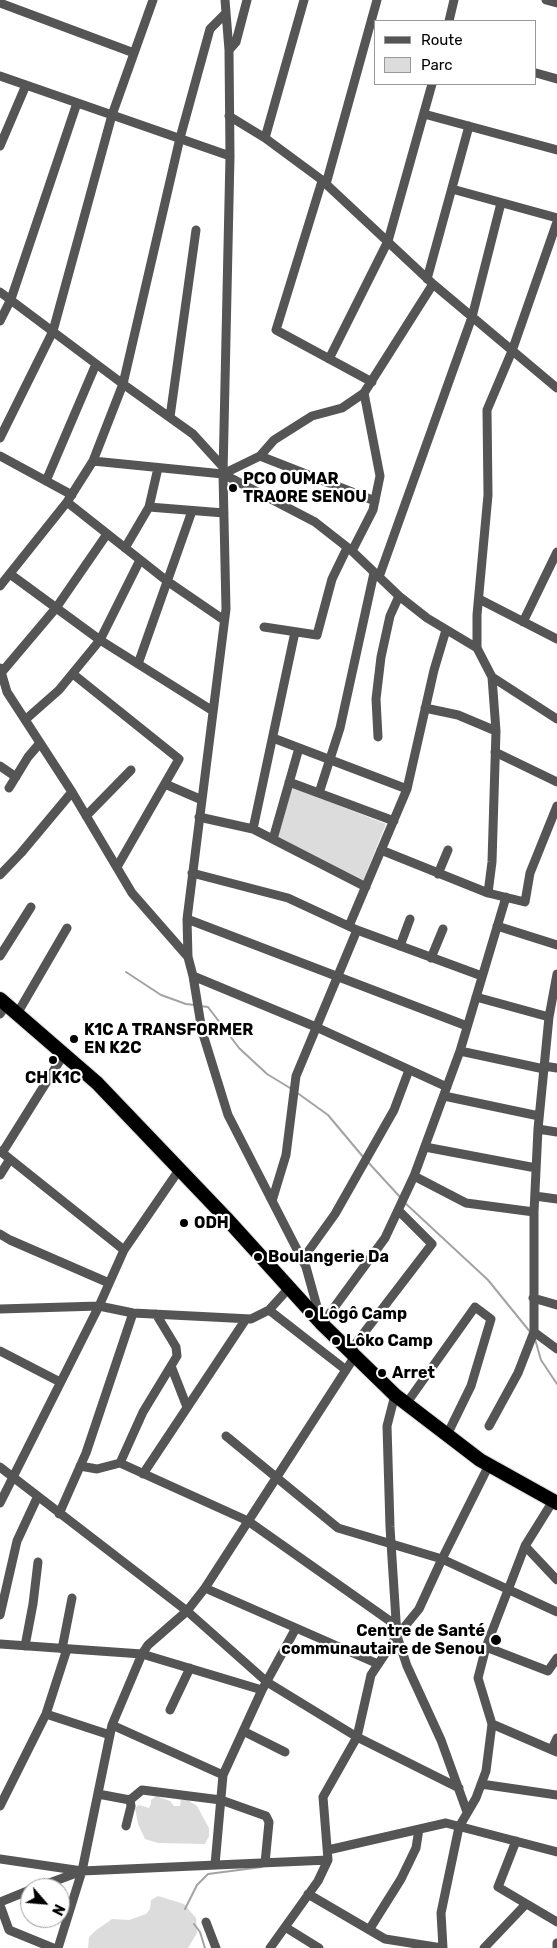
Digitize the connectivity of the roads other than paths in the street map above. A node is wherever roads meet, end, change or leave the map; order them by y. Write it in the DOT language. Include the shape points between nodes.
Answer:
graph roads {
  1 [pos="153,0"];
  2 [pos="224,0"];
  3 [pos="247,0"];
  4 [pos="304,0"];
  5 [pos="377,0"];
  6 [pos="454,0"];
  7 [pos="546,0"];
  8 [pos="0,3"];
  9 [pos="557,3"];
  10 [pos="226,13"];
  11 [pos="449,20"];
  12 [pos="229,50"];
  13 [pos="134,53"];
  14 [pos="537,74"];
  15 [pos="0,76"];
  16 [pos="557,79"];
  17 [pos="26,85"];
  18 [pos="432,85"];
  19 [pos="77,103"];
  20 [pos="424,114"];
  21 [pos="112,115"];
  22 [pos="229,116"];
  23 [pos="468,126"];
  24 [pos="180,138"];
  25 [pos="265,138"];
  26 [pos="0,146"];
  27 [pos="557,150"];
  28 [pos="230,156"];
  29 [pos="324,182"];
  30 [pos="452,189"];
  31 [pos="501,203"];
  32 [pos="557,220"];
  33 [pos="196,230"];
  34 [pos="388,242"];
  35 [pos="430,281"];
  36 [pos="0,292"];
  37 [pos="12,299"];
  38 [pos="472,317"];
  39 [pos="0,321"];
  40 [pos="53,331"];
  41 [pos="512,351"];
  42 [pos="329,359"];
  43 [pos="96,364"];
  44 [pos="372,382"];
  45 [pos="123,384"];
  46 [pos="557,388"];
  47 [pos="364,393"];
  48 [pos="170,417"];
  49 [pos="0,438"];
  50 [pos="0,456"];
  51 [pos="260,456"];
  52 [pos="93,461"];
  53 [pos="158,468"];
  54 [pos="223,470"];
  55 [pos="46,481"];
  56 [pos="69,499"];
  57 [pos="375,501"];
  58 [pos="149,507"];
  59 [pos="192,511"];
  60 [pos="224,513"];
  61 [pos="107,534"];
  62 [pos="125,548"];
  63 [pos="349,549"];
  64 [pos="557,552"];
  65 [pos="140,560"];
  66 [pos="10,574"];
  67 [pos="376,575"];
  68 [pos="167,581"];
  69 [pos="0,586"];
  70 [pos="399,596"];
  71 [pos="479,599"];
  72 [pos="56,608"];
  73 [pos="224,620"];
  74 [pos="523,622"];
  75 [pos="264,627"];
  76 [pos="446,630"];
  77 [pos="295,632"];
  78 [pos="556,637"];
  79 [pos="100,640"];
  80 [pos="477,648"];
  81 [pos="138,664"];
  82 [pos="1,671"];
  83 [pos="73,674"];
  84 [pos="492,677"];
  85 [pos="4,690"];
  86 [pos="425,708"];
  87 [pos="213,711"];
  88 [pos="557,719"];
  89 [pos="25,720"];
  90 [pos="496,731"];
  91 [pos="378,737"];
  92 [pos="272,738"];
  93 [pos="40,743"];
  94 [pos="299,748"];
  95 [pos="495,752"];
  96 [pos="330,760"];
  97 [pos="0,766"];
  98 [pos="131,770"];
  99 [pos="16,777"];
  100 [pos="289,782"];
  101 [pos="557,782"];
  102 [pos="165,784"];
  103 [pos="9,788"];
  104 [pos="407,789"];
  105 [pos="72,792"];
  106 [pos="319,793"];
  107 [pos="202,800"];
  108 [pos="557,806"];
  109 [pos="86,816"];
  110 [pos="200,817"];
  111 [pos="394,821"];
  112 [pos="253,829"];
  113 [pos="272,839"];
  114 [pos="381,850"];
  115 [pos="448,850"];
  116 [pos="117,867"];
  117 [pos="192,874"];
  118 [pos="438,874"];
  119 [pos="0,875"];
  120 [pos="366,887"];
  121 [pos="488,893"];
  122 [pos="506,897"];
  123 [pos="31,907"];
  124 [pos="187,918"];
  125 [pos="410,920"];
  126 [pos="497,926"];
  127 [pos="67,928"];
  128 [pos="353,928"];
  129 [pos="443,928"];
  130 [pos="557,945"];
  131 [pos="400,946"];
  132 [pos="0,956"];
  133 [pos="188,956"];
  134 [pos="431,958"];
  135 [pos="557,974"];
  136 [pos="193,976"];
  137 [pos="482,976"];
  138 [pos="337,977"];
  139 [pos="476,997"];
  140 [pos="554,1005"];
  141 [pos="6,1008"];
  142 [pos="549,1017"];
  143 [pos="467,1026"];
  144 [pos="316,1027"];
  145 [pos="460,1052"];
  146 [pos="64,1054"];
  147 [pos="544,1068"];
  148 [pos="557,1068"];
  149 [pos="409,1070"];
  150 [pos="445,1091"];
  151 [pos="539,1116"];
  152 [pos="538,1128"];
  153 [pos="557,1132"];
  154 [pos="425,1147"];
  155 [pos="1,1152"];
  156 [pos="10,1159"];
  157 [pos="536,1168"];
  158 [pos="179,1170"];
  159 [pos="0,1175"];
  160 [pos="414,1176"];
  161 [pos="535,1196"];
  162 [pos="557,1198"];
  163 [pos="272,1200"];
  164 [pos="402,1203"];
  165 [pos="534,1212"];
  166 [pos="0,1234"];
  167 [pos="124,1250"];
  168 [pos="302,1260"];
  169 [pos="109,1283"];
  170 [pos="289,1288"];
  171 [pos="533,1298"];
  172 [pos="98,1306"];
  173 [pos="557,1306"];
  174 [pos="0,1309"];
  175 [pos="269,1310"];
  176 [pos="133,1313"];
  177 [pos="156,1314"];
  178 [pos="246,1319"];
  179 [pos="322,1324"];
  180 [pos="534,1332"];
  181 [pos="557,1349"];
  182 [pos="0,1351"];
  183 [pos="352,1354"];
  184 [pos="171,1366"];
  185 [pos="346,1370"];
  186 [pos="60,1382"];
  187 [pos="395,1395"];
  188 [pos="406,1404"];
  189 [pos="187,1407"];
  190 [pos="489,1426"];
  191 [pos="447,1435"];
  192 [pos="226,1436"];
  193 [pos="120,1463"];
  194 [pos="489,1465"];
  195 [pos="80,1466"];
  196 [pos="0,1467"];
  197 [pos="143,1474"];
  198 [pos="12,1477"];
  199 [pos="276,1478"];
  200 [pos="37,1498"];
  201 [pos="555,1502"];
  202 [pos="0,1503"];
  203 [pos="59,1514"];
  204 [pos="248,1521"];
  205 [pos="392,1544"];
  206 [pos="524,1546"];
  207 [pos="442,1559"];
  208 [pos="38,1562"];
  209 [pos="557,1580"];
  210 [pos="205,1588"];
  211 [pos="509,1591"];
  212 [pos="72,1598"];
  213 [pos="187,1611"];
  214 [pos="557,1612"];
  215 [pos="0,1615"];
  216 [pos="397,1626"];
  217 [pos="296,1628"];
  218 [pos="397,1636"];
  219 [pos="0,1644"];
  220 [pos="25,1646"];
  221 [pos="486,1647"];
  222 [pos="65,1649"];
  223 [pos="142,1654"];
  224 [pos="557,1658"];
  225 [pos="378,1664"];
  226 [pos="190,1668"];
  227 [pos="265,1686"];
  228 [pos="170,1710"];
  229 [pos="46,1714"];
  230 [pos="492,1724"];
  231 [pos="111,1730"];
  232 [pos="243,1731"];
  233 [pos="357,1737"];
  234 [pos="557,1738"];
  235 [pos="554,1750"];
  236 [pos="285,1752"];
  237 [pos="223,1775"];
  238 [pos="481,1784"];
  239 [pos="458,1788"];
  240 [pos="98,1794"];
  241 [pos="557,1795"];
  242 [pos="130,1800"];
  243 [pos="221,1800"];
  244 [pos="0,1806"];
  245 [pos="467,1812"];
  246 [pos="126,1826"];
  247 [pos="459,1827"];
  248 [pos="419,1829"];
  249 [pos="516,1841"];
  250 [pos="328,1850"];
  251 [pos="557,1852"];
  252 [pos="0,1859"];
  253 [pos="328,1860"];
  254 [pos="265,1863"];
  255 [pos="214,1865"];
  256 [pos="82,1871"];
  257 [pos="63,1878"];
  258 [pos="20,1894"];
  259 [pos="308,1894"];
  260 [pos="0,1903"];
  261 [pos="526,1904"];
  262 [pos="206,1922"];
  263 [pos="557,1922"];
  264 [pos="285,1927"];
  265 [pos="369,1930"];
  266 [pos="53,1948"];
  267 [pos="58,1948"];
  268 [pos="216,1948"];
  269 [pos="270,1948"];
  270 [pos="319,1948"];
  271 [pos="442,1948"];
  272 [pos="484,1948"];
  1 -- 13 [label="street"];
  2 -- 10 [label="street"];
  3 -- 12 [label="street" via="236,42"];
  4 -- 25 [label="street"];
  5 -- 29 [label="street"];
  6 -- 11 [label="street"];
  7 -- 9 [label="street"];
  8 -- 13 [label="street"];
  10 -- 12 [label="street"];
  10 -- 24 [label="street" via="210,29"];
  12 -- 22 [label="street"];
  13 -- 21 [label="street"];
  14 -- 16 [label="street"];
  15 -- 17 [label="street"];
  17 -- 19 [label="street"];
  17 -- 26 [label="street"];
  18 -- 20 [label="street"];
  19 -- 21 [label="street"];
  19 -- 37 [label="street"];
  20 -- 23 [label="street"];
  20 -- 34 [label="street"];
  21 -- 24 [label="street"];
  21 -- 40 [label="street"];
  22 -- 25 [label="street"];
  22 -- 28 [label="street"];
  23 -- 27 [label="street"];
  23 -- 30 [label="street"];
  24 -- 28 [label="street"];
  24 -- 45 [label="street"];
  25 -- 29 [label="street"];
  28 -- 54 [label="street"];
  29 -- 34 [label="street"];
  29 -- 42 [label="street" via="276,330"];
  30 -- 31 [label="street"];
  30 -- 35 [label="street"];
  31 -- 32 [label="street"];
  31 -- 38 [label="street"];
  32 -- 41 [label="street"];
  33 -- 48 [label="street"];
  34 -- 35 [label="street"];
  34 -- 42 [label="street"];
  35 -- 38 [label="street"];
  35 -- 44 [label="street"];
  36 -- 37 [label="street"];
  37 -- 39 [label="street"];
  37 -- 40 [label="street"];
  38 -- 41 [label="street"];
  38 -- 67 [label="street"];
  40 -- 43 [label="street"];
  40 -- 49 [label="street"];
  41 -- 46 [label="street"];
  41 -- 71 [label="street" via="487,410 488,494"];
  42 -- 44 [label="street"];
  43 -- 45 [label="street"];
  43 -- 55 [label="street"];
  44 -- 47 [label="street"];
  45 -- 48 [label="street"];
  45 -- 52 [label="street"];
  47 -- 51 [label="street" via="342,408 312,416 274,440"];
  47 -- 57 [label="street" via="380,476"];
  48 -- 54 [label="street" via="193,434"];
  50 -- 55 [label="street"];
  51 -- 54 [label="street"];
  51 -- 57 [label="street"];
  52 -- 53 [label="street"];
  52 -- 56 [label="street"];
  53 -- 54 [label="street"];
  53 -- 58 [label="street"];
  54 -- 60 [label="street"];
  54 -- 63 [label="street" via="315,522"];
  55 -- 56 [label="street"];
  56 -- 61 [label="street"];
  56 -- 66 [label="street"];
  57 -- 63 [label="street"];
  58 -- 59 [label="street"];
  58 -- 62 [label="street"];
  59 -- 60 [label="street"];
  59 -- 68 [label="street"];
  60 -- 73 [label="street"];
  61 -- 62 [label="street"];
  61 -- 72 [label="street"];
  62 -- 65 [label="street"];
  63 -- 67 [label="street"];
  63 -- 77 [label="street" via="332,579 316,635"];
  64 -- 74 [label="street"];
  65 -- 68 [label="street"];
  65 -- 79 [label="street"];
  66 -- 69 [label="street"];
  66 -- 72 [label="street"];
  67 -- 70 [label="street"];
  67 -- 96 [label="street"];
  68 -- 73 [label="street"];
  68 -- 81 [label="street"];
  70 -- 76 [label="street"];
  70 -- 91 [label="street" via="390,616 381,657 376,698"];
  71 -- 74 [label="street"];
  71 -- 80 [label="street"];
  72 -- 79 [label="street"];
  72 -- 82 [label="street"];
  73 -- 87 [label="street"];
  74 -- 78 [label="street"];
  75 -- 77 [label="street"];
  76 -- 80 [label="street"];
  76 -- 86 [label="street"];
  77 -- 92 [label="street"];
  79 -- 81 [label="street"];
  79 -- 83 [label="street"];
  80 -- 84 [label="street"];
  81 -- 87 [label="street"];
  82 -- 85 [label="street"];
  83 -- 89 [label="street"];
  83 -- 102 [label="street" via="179,759"];
  84 -- 88 [label="street"];
  84 -- 90 [label="street"];
  85 -- 89 [label="street"];
  86 -- 90 [label="street" via="458,715"];
  86 -- 104 [label="street"];
  87 -- 107 [label="street"];
  89 -- 93 [label="street"];
  90 -- 95 [label="street"];
  92 -- 94 [label="street"];
  92 -- 112 [label="street"];
  93 -- 99 [label="street"];
  93 -- 105 [label="street"];
  94 -- 96 [label="street"];
  94 -- 100 [label="street"];
  95 -- 101 [label="street"];
  95 -- 121 [label="street"];
  96 -- 104 [label="street"];
  96 -- 106 [label="street"];
  97 -- 99 [label="street"];
  98 -- 109 [label="street"];
  99 -- 103 [label="street"];
  100 -- 106 [label="street"];
  100 -- 113 [label="street"];
  102 -- 107 [label="street"];
  102 -- 116 [label="street"];
  104 -- 111 [label="street"];
  105 -- 109 [label="street"];
  105 -- 119 [label="street"];
  106 -- 111 [label="street"];
  107 -- 110 [label="street"];
  108 -- 122 [label="street" via="530,873 525,902"];
  109 -- 116 [label="street"];
  110 -- 112 [label="street"];
  110 -- 117 [label="street"];
  111 -- 114 [label="street"];
  112 -- 113 [label="street"];
  113 -- 120 [label="street"];
  114 -- 118 [label="street"];
  114 -- 120 [label="street"];
  115 -- 118 [label="street"];
  116 -- 133 [label="street" via="132,893"];
  117 -- 124 [label="street"];
  117 -- 128 [label="street" via="288,898"];
  118 -- 121 [label="street"];
  120 -- 128 [label="street"];
  121 -- 122 [label="street"];
  122 -- 126 [label="street"];
  123 -- 132 [label="street"];
  124 -- 133 [label="street"];
  124 -- 138 [label="street"];
  125 -- 131 [label="street"];
  126 -- 130 [label="street"];
  126 -- 137 [label="street"];
  127 -- 141 [label="street"];
  128 -- 131 [label="street"];
  128 -- 138 [label="street"];
  129 -- 134 [label="street"];
  131 -- 134 [label="street"];
  133 -- 136 [label="street"];
  134 -- 137 [label="street"];
  135 -- 140 [label="street"];
  136 -- 144 [label="street"];
  136 -- 163 [label="street" via="202,1031 228,1115"];
  137 -- 139 [label="street"];
  138 -- 143 [label="street"];
  138 -- 144 [label="street"];
  139 -- 142 [label="street"];
  139 -- 143 [label="street"];
  140 -- 142 [label="street"];
  141 -- 146 [label="highway"];
  142 -- 147 [label="street"];
  143 -- 145 [label="street"];
  144 -- 149 [label="street"];
  144 -- 163 [label="street" via="296,1076 286,1155"];
  145 -- 147 [label="street"];
  145 -- 150 [label="street"];
  146 -- 155 [label="street"];
  146 -- 158 [label="highway" via="97,1083"];
  147 -- 148 [label="street"];
  147 -- 151 [label="street"];
  149 -- 150 [label="street"];
  149 -- 168 [label="street" via="394,1110 335,1214"];
  150 -- 151 [label="street"];
  150 -- 154 [label="street"];
  151 -- 152 [label="street"];
  152 -- 153 [label="street"];
  152 -- 157 [label="street"];
  154 -- 157 [label="street"];
  154 -- 160 [label="street"];
  155 -- 156 [label="street"];
  156 -- 159 [label="street"];
  156 -- 167 [label="street"];
  157 -- 161 [label="street"];
  158 -- 167 [label="street"];
  158 -- 170 [label="highway"];
  160 -- 164 [label="street"];
  160 -- 165 [label="street" via="466,1203"];
  161 -- 162 [label="street"];
  161 -- 165 [label="street"];
  163 -- 168 [label="street"];
  164 -- 179 [label="street" via="385,1238"];
  164 -- 183 [label="street" via="432,1244"];
  165 -- 171 [label="street"];
  166 -- 169 [label="street"];
  167 -- 169 [label="street"];
  168 -- 179 [label="street"];
  169 -- 172 [label="street"];
  170 -- 175 [label="street"];
  170 -- 179 [label="highway"];
  171 -- 173 [label="street"];
  171 -- 180 [label="street"];
  172 -- 174 [label="street"];
  172 -- 176 [label="street"];
  172 -- 186 [label="street"];
  175 -- 178 [label="street"];
  175 -- 185 [label="street"];
  176 -- 177 [label="street"];
  176 -- 195 [label="street"];
  177 -- 178 [label="street"];
  177 -- 184 [label="street" via="176,1347"];
  178 -- 189 [label="street"];
  179 -- 183 [label="highway"];
  180 -- 181 [label="street"];
  180 -- 190 [label="street" via="518,1373"];
  182 -- 186 [label="street"];
  183 -- 185 [label="street"];
  183 -- 187 [label="highway"];
  184 -- 189 [label="street"];
  184 -- 193 [label="street" via="143,1412"];
  185 -- 199 [label="street"];
  186 -- 198 [label="street"];
  187 -- 188 [label="highway"];
  187 -- 205 [label="street" via="387,1426"];
  188 -- 191 [label="highway"];
  188 -- 191 [label="street" via="475,1307 491,1319 471,1386"];
  189 -- 197 [label="street"];
  191 -- 194 [label="highway"];
  192 -- 199 [label="street"];
  193 -- 195 [label="street" via="97,1469"];
  193 -- 197 [label="street"];
  194 -- 201 [label="highway"];
  194 -- 207 [label="street"];
  195 -- 203 [label="street"];
  196 -- 198 [label="street"];
  197 -- 204 [label="street"];
  198 -- 200 [label="street"];
  198 -- 202 [label="street"];
  199 -- 204 [label="street"];
  199 -- 205 [label="street" via="338,1528"];
  200 -- 203 [label="street"];
  200 -- 215 [label="street" via="17,1541"];
  201 -- 206 [label="street"];
  203 -- 213 [label="street"];
  204 -- 210 [label="street"];
  204 -- 216 [label="street"];
  205 -- 207 [label="street"];
  205 -- 216 [label="street"];
  206 -- 209 [label="street"];
  206 -- 211 [label="street"];
  207 -- 211 [label="street"];
  207 -- 218 [label="street" via="419,1609"];
  208 -- 220 [label="street"];
  210 -- 213 [label="street"];
  210 -- 217 [label="street"];
  211 -- 214 [label="street"];
  211 -- 221 [label="street"];
  212 -- 222 [label="street"];
  213 -- 223 [label="street"];
  213 -- 227 [label="street"];
  216 -- 218 [label="street"];
  217 -- 225 [label="street"];
  217 -- 227 [label="street"];
  218 -- 225 [label="street"];
  218 -- 239 [label="street"];
  219 -- 220 [label="street"];
  220 -- 222 [label="street"];
  221 -- 224 [label="street" via="548,1671"];
  221 -- 230 [label="street" via="478,1678"];
  222 -- 223 [label="street"];
  222 -- 229 [label="street"];
  223 -- 226 [label="street"];
  223 -- 231 [label="street"];
  225 -- 233 [label="street" via="371,1675"];
  226 -- 227 [label="street"];
  226 -- 228 [label="street"];
  227 -- 232 [label="street"];
  227 -- 233 [label="street"];
  229 -- 231 [label="street"];
  229 -- 244 [label="street"];
  230 -- 235 [label="street"];
  230 -- 238 [label="street" via="486,1771"];
  231 -- 237 [label="street"];
  231 -- 240 [label="street"];
  232 -- 236 [label="street"];
  232 -- 237 [label="street"];
  233 -- 239 [label="street"];
  233 -- 250 [label="street" via="323,1797"];
  234 -- 235 [label="street"];
  237 -- 243 [label="street"];
  238 -- 241 [label="street"];
  238 -- 245 [label="street"];
  239 -- 245 [label="street"];
  240 -- 242 [label="street"];
  240 -- 256 [label="street"];
  242 -- 243 [label="street" via="142,1790"];
  242 -- 246 [label="street"];
  243 -- 254 [label="street" via="269,1818"];
  243 -- 255 [label="street"];
  245 -- 247 [label="street"];
  247 -- 248 [label="street" via="446,1824"];
  247 -- 249 [label="street"];
  247 -- 271 [label="street" via="441,1914"];
  248 -- 250 [label="street"];
  248 -- 265 [label="street" via="416,1848 401,1880"];
  249 -- 251 [label="street"];
  249 -- 261 [label="street" via="498,1887"];
  250 -- 253 [label="street"];
  252 -- 256 [label="street"];
  253 -- 254 [label="street"];
  253 -- 259 [label="street"];
  254 -- 255 [label="street"];
  255 -- 256 [label="street"];
  256 -- 257 [label="street"];
  256 -- 267 [label="street"];
  258 -- 260 [label="street"];
  259 -- 264 [label="street"];
  259 -- 265 [label="street"];
  260 -- 266 [label="street" via="9,1930"];
  261 -- 263 [label="street"];
  261 -- 272 [label="street"];
  262 -- 268 [label="street"];
  264 -- 269 [label="street"];
  264 -- 270 [label="street"];
  265 -- 271 [label="street" via="385,1939"];
}
